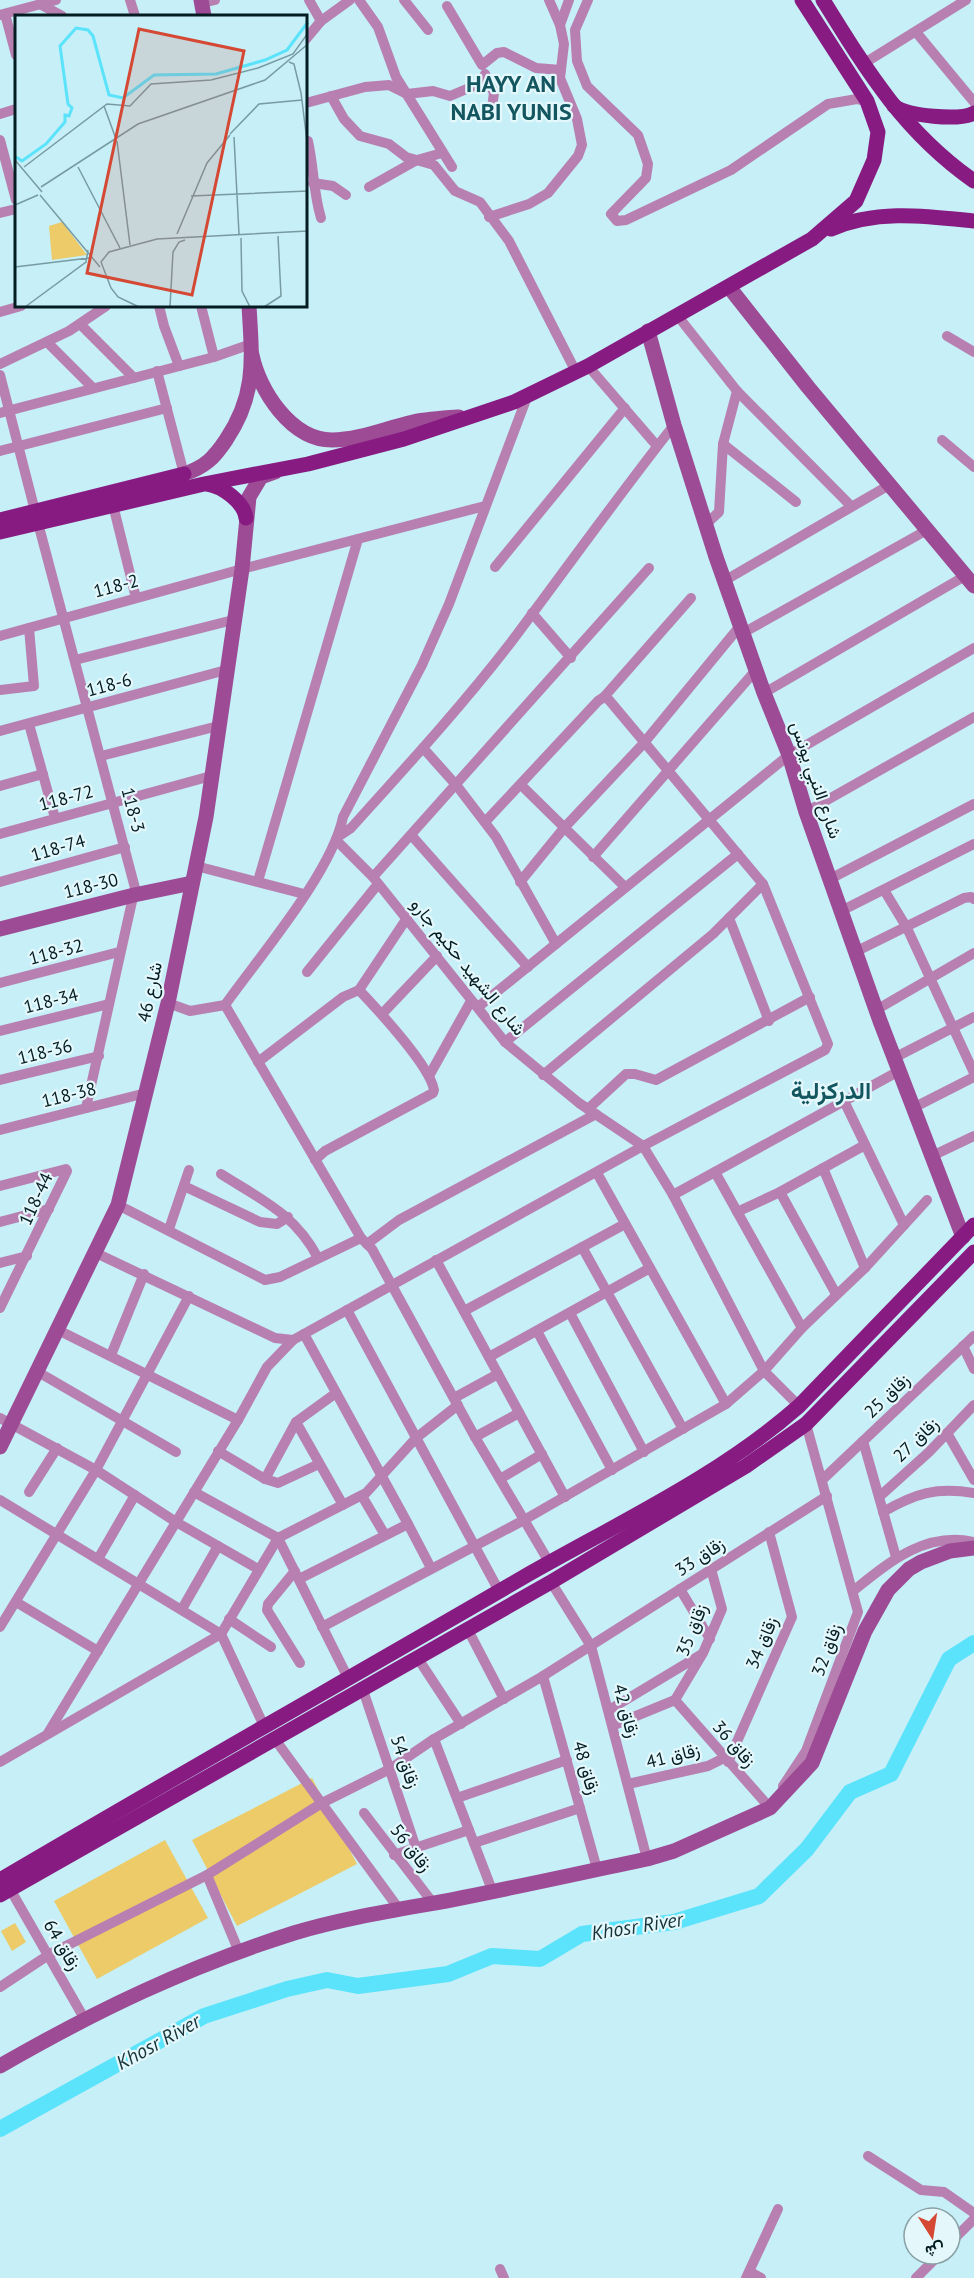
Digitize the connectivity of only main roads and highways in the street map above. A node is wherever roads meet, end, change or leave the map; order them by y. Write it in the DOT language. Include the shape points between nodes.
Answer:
graph roads {
  1 [pos="802,0"];
  2 [pos="823,0"];
  3 [pos="887,100"];
  4 [pos="974,113"];
  5 [pos="974,181"];
  6 [pos="974,220"];
  7 [pos="812,239"];
  8 [pos="184,474"];
  9 [pos="204,484"];
  10 [pos="36,517"];
  11 [pos="246,518"];
  12 [pos="0,520"];
  13 [pos="0,532"];
  14 [pos="974,1225"];
  15 [pos="973,1256"];
  16 [pos="269,1732"];
  17 [pos="4,1888"];
  1 -- 7 [label="main road" via="867,101 875,117 878,139 856,201"];
  2 -- 3 [label="main road"];
  3 -- 4 [label="main road" via="909,112 959,117"];
  3 -- 5 [label="main road" via="923,140"];
  6 -- 7 [label="main road" via="873,216 839,225"];
  7 -- 9 [label="main road" via="527,397 404,439 287,469"];
  8 -- 10 [label="main road"];
  9 -- 10 [label="main road" via="113,505"];
  9 -- 11 [label="main road" via="222,489 242,507"];
  10 -- 12 [label="main road"];
  10 -- 13 [label="main road"];
  14 -- 16 [label="main road" via="799,1406 768,1433 661,1502 348,1678"];
  15 -- 16 [label="main road" via="806,1424 746,1466 417,1657"];
  16 -- 17 [label="main road"];
}
